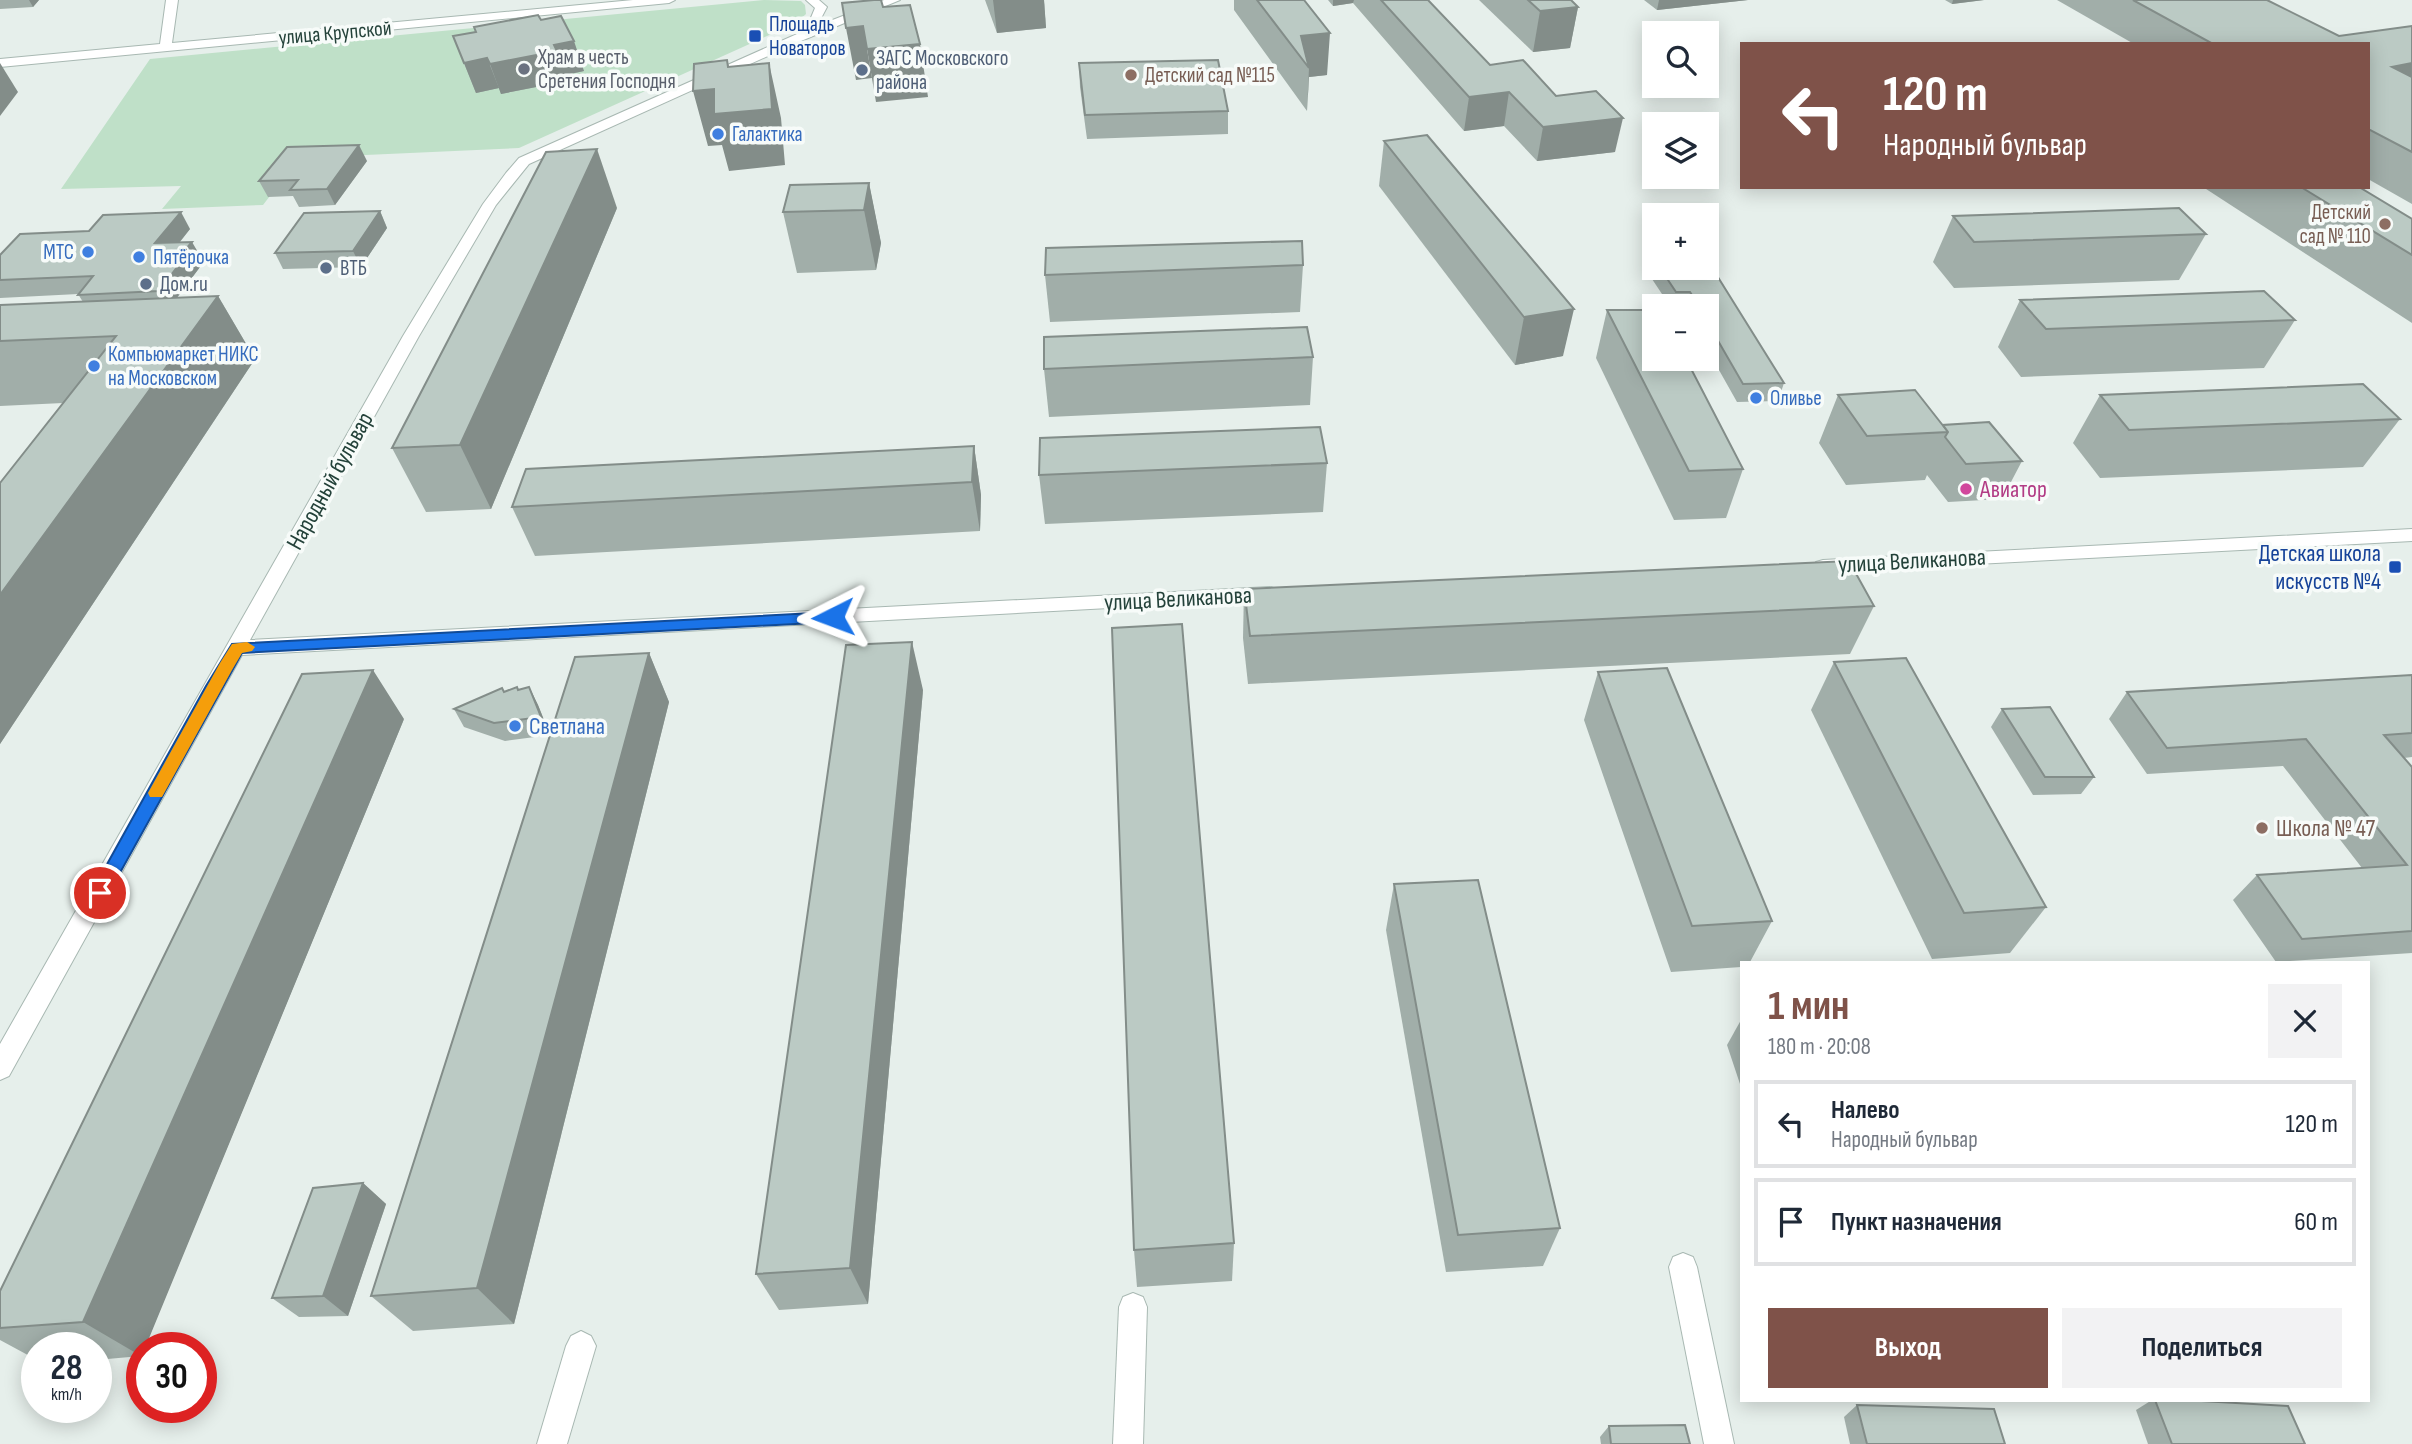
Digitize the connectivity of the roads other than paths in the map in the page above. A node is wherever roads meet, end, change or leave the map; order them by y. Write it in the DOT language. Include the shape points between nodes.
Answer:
graph roads {
  1 [pos="172,0"];
  2 [pos="669,0"];
  3 [pos="812,0"];
  4 [pos="894,0"];
  5 [pos="797,38"];
  6 [pos="165,48"];
  7 [pos="0,63"];
  8 [pos="2412,535"];
  9 [pos="1810,566"];
  10 [pos="1285,594"];
  11 [pos="237,648"];
  12 [pos="0,1068"];
  13 [pos="1683,1267"];
  14 [pos="1133,1307"];
  15 [pos="581,1346"];
  16 [pos="552,1444"];
  17 [pos="1128,1444"];
  18 [pos="1719,1444"];
  1 -- 6 [label="street"];
  2 -- 6 [label="street, улица Крупской"];
  3 -- 5 [label="street, Народный бульвар" via="821,7 820,15"];
  4 -- 5 [label="street, Народный бульвар"];
  5 -- 11 [label="street, Народный бульвар" via="548,150 524,162 511,176 411,336"];
  6 -- 7 [label="street, улица Крупской"];
  8 -- 9 [label="street, улица Великанова"];
  10 -- 11 [label="street, улица Великанова"];
  11 -- 12 [label="street, Народный бульвар"];
  13 -- 18 [label="street"];
  14 -- 17 [label="street"];
  15 -- 16 [label="street"];
}
